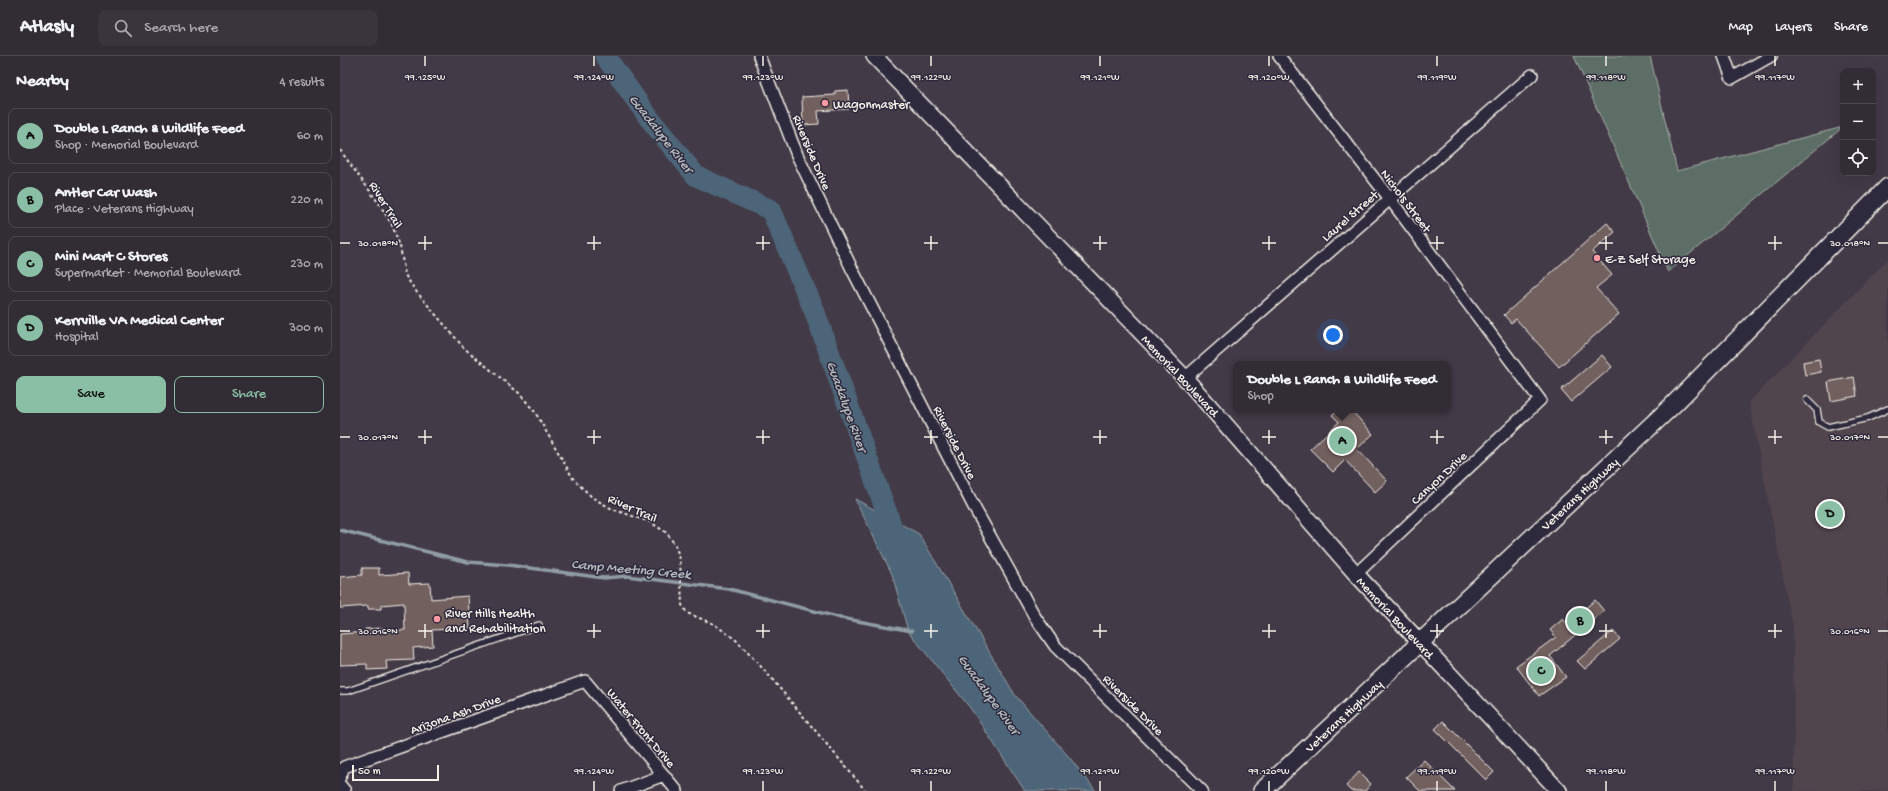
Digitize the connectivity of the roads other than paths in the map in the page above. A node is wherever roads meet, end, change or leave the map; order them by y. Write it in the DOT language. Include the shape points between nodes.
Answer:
graph roads {
  1 [pos="759,56"];
  2 [pos="874,56"];
  3 [pos="1279,56"];
  4 [pos="1724,56"];
  5 [pos="1771,56"];
  6 [pos="1532,75"];
  7 [pos="1888,187"];
  8 [pos="1390,199"];
  9 [pos="1185,378"];
  10 [pos="1540,400"];
  11 [pos="1807,400"];
  12 [pos="1888,408"];
  13 [pos="1356,574"];
  14 [pos="539,625"];
  15 [pos="1420,641"];
  16 [pos="585,681"];
  17 [pos="340,691"];
  18 [pos="664,775"];
  19 [pos="340,777"];
  20 [pos="340,785"];
  21 [pos="345,791"];
  22 [pos="620,791"];
  23 [pos="676,791"];
  24 [pos="1202,791"];
  25 [pos="1262,791"];
  26 [pos="1559,791"];
  1 -- 24 [label="street, Riverside Drive" via="797,155 852,269 975,509 1035,617 1055,646"];
  2 -- 9 [label="main road, Memorial Boulevard"];
  3 -- 8 [label="street, Nichols Street"];
  4 -- 5 [label="street" via="1732,78"];
  6 -- 8 [label="street, Laurel Street"];
  7 -- 15 [label="main road, Veterans Highway" via="1673,405"];
  8 -- 9 [label="street, Laurel Street"];
  8 -- 10 [label="street, Nichols Street"];
  9 -- 13 [label="main road, Memorial Boulevard"];
  10 -- 13 [label="street, Canyon Drive"];
  11 -- 12 [label="lane" via="1817,410 1819,422 1828,427 1868,418"];
  13 -- 15 [label="main road, Memorial Boulevard"];
  14 -- 17 [label="lane" via="348,691"];
  15 -- 25 [label="main road, Veterans Highway"];
  15 -- 26 [label="main road, Memorial Boulevard"];
  16 -- 18 [label="street, Water Front Drive"];
  16 -- 19 [label="street, Arizona Ash Drive" via="344,767"];
  18 -- 22 [label="street"];
  18 -- 23 [label="street, Water Front Drive"];
  20 -- 21 [label="street"];
}
